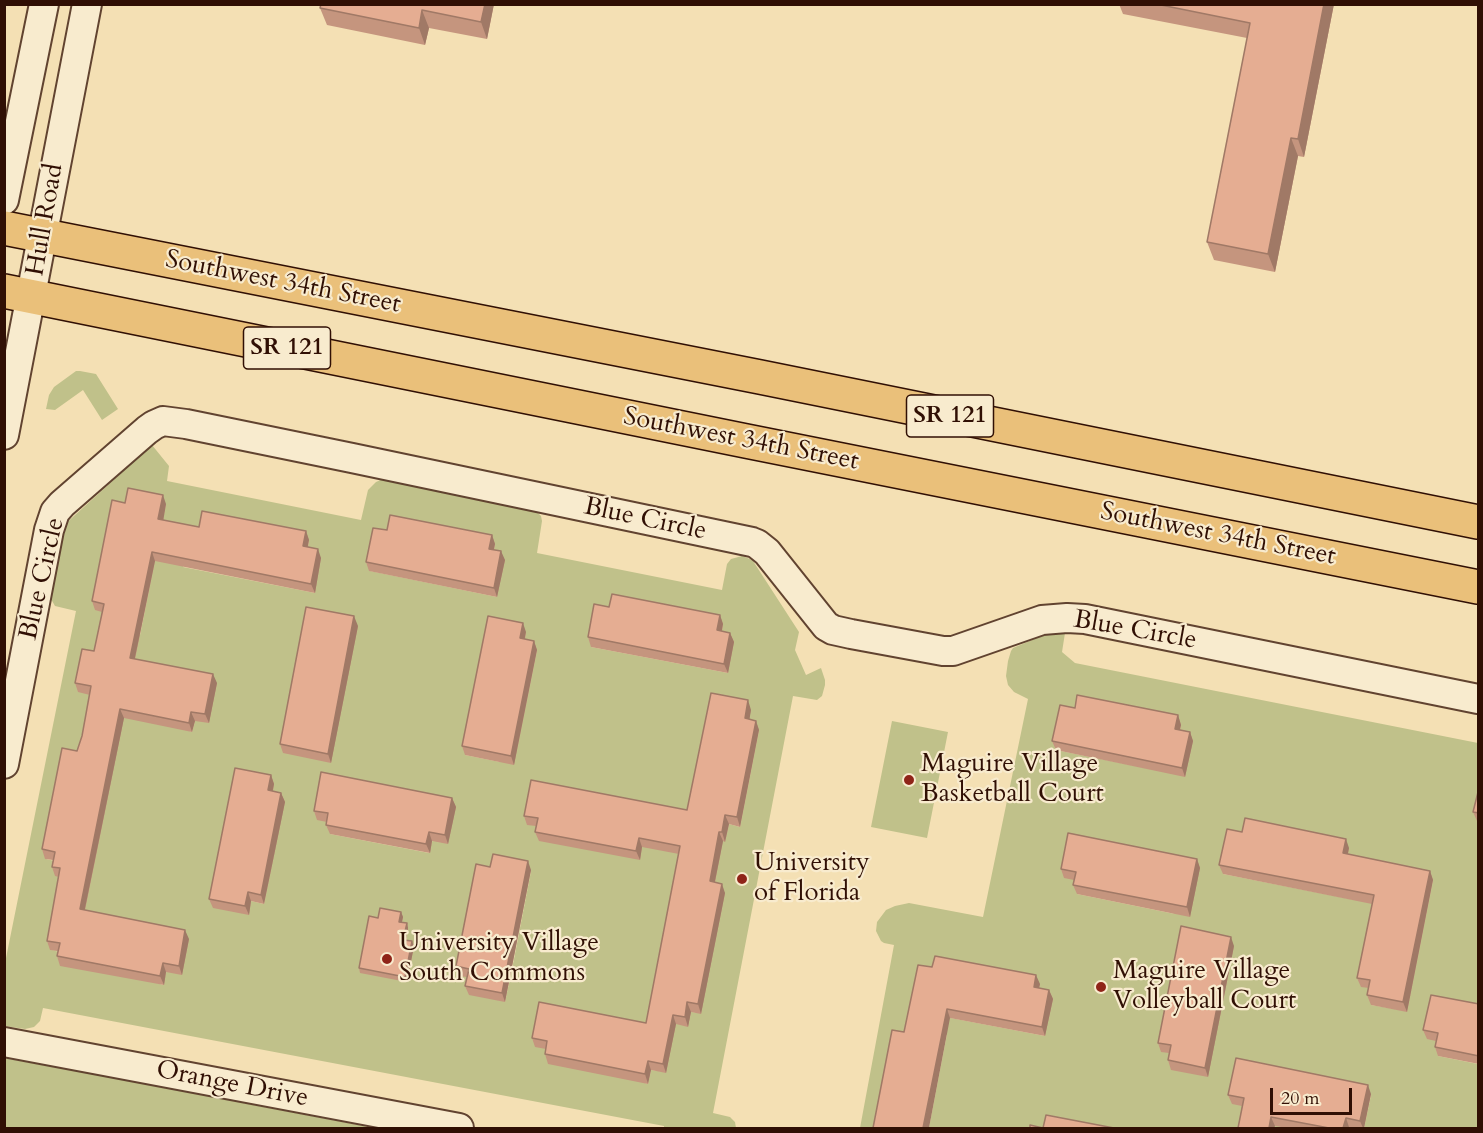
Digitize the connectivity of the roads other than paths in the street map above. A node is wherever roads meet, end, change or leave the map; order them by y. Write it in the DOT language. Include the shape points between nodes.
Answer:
graph roads {
  1 [pos="44,4"];
  2 [pos="87,4"];
  3 [pos="4,200"];
  4 [pos="4,228"];
  5 [pos="42,235"];
  6 [pos="18,294"];
  7 [pos="4,435"];
  8 [pos="1479,522"];
  9 [pos="1479,587"];
  10 [pos="1479,699"];
  11 [pos="4,764"];
  12 [pos="4,1042"];
  13 [pos="459,1128"];
  1 -- 3 [label="street, Hull Road"];
  2 -- 5 [label="street, Hull Road"];
  4 -- 5 [label="main road, Southwest 34th Street / SR 121"];
  5 -- 6 [label="street, Hull Road"];
  5 -- 8 [label="main road, Southwest 34th Street / SR 121"];
  6 -- 7 [label="street, Hull Road"];
  6 -- 9 [label="main road, Southwest 34th Street / SR 121"];
  10 -- 11 [label="street, Blue Circle" via="1085,619 1042,620 953,651 851,634 826,626 767,552 752,542 163,421 147,430 55,512"];
  12 -- 13 [label="street, Orange Drive"];
}
